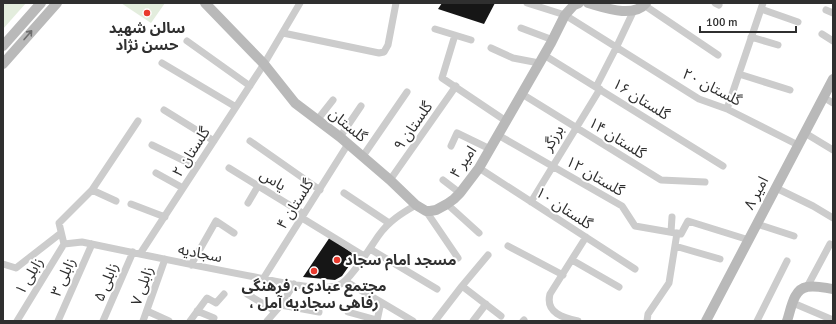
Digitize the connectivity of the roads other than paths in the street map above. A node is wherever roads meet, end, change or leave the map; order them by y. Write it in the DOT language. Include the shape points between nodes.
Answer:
graph roads {
  1 [pos="41,3"];
  2 [pos="57,3"];
  3 [pos="205,3"];
  4 [pos="300,3"];
  5 [pos="396,3"];
  6 [pos="527,3"];
  7 [pos="579,3"];
  8 [pos="588,3"];
  9 [pos="644,4"];
  10 [pos="762,6"];
  11 [pos="634,10"];
  12 [pos="565,15"];
  13 [pos="798,22"];
  14 [pos="520,28"];
  15 [pos="435,29"];
  16 [pos="283,33"];
  17 [pos="822,34"];
  18 [pos="455,35"];
  19 [pos="752,37"];
  20 [pos="471,40"];
  21 [pos="553,40"];
  22 [pos="187,41"];
  23 [pos="833,41"];
  24 [pos="778,45"];
  25 [pos="3,46"];
  26 [pos="491,48"];
  27 [pos="616,48"];
  28 [pos="718,55"];
  29 [pos="542,59"];
  30 [pos="162,63"];
  31 [pos="3,64"];
  32 [pos="264,64"];
  33 [pos="739,74"];
  34 [pos="833,79"];
  35 [pos="250,86"];
  36 [pos="456,86"];
  37 [pos="598,88"];
  38 [pos="790,90"];
  39 [pos="407,92"];
  40 [pos="522,94"];
  41 [pos="824,97"];
  42 [pos="333,100"];
  43 [pos="833,103"];
  44 [pos="361,106"];
  45 [pos="236,107"];
  46 [pos="726,109"];
  47 [pos="164,110"];
  48 [pos="318,120"];
  49 [pos="506,120"];
  50 [pos="138,121"];
  51 [pos="576,128"];
  52 [pos="805,133"];
  53 [pos="498,136"];
  54 [pos="340,137"];
  55 [pos="214,140"];
  56 [pos="250,141"];
  57 [pos="348,144"];
  58 [pos="152,145"];
  59 [pos="798,145"];
  60 [pos="451,146"];
  61 [pos="490,149"];
  62 [pos="833,150"];
  63 [pos="363,156"];
  64 [pos="723,166"];
  65 [pos="197,167"];
  66 [pos="553,167"];
  67 [pos="229,168"];
  68 [pos="479,168"];
  69 [pos="156,173"];
  70 [pos="390,180"];
  71 [pos="443,180"];
  72 [pos="705,182"];
  73 [pos="258,186"];
  74 [pos="183,188"];
  75 [pos="776,188"];
  76 [pos="92,190"];
  77 [pos="320,190"];
  78 [pos="344,193"];
  79 [pos="460,193"];
  80 [pos="116,201"];
  81 [pos="531,202"];
  82 [pos="248,203"];
  83 [pos="131,204"];
  84 [pos="447,204"];
  85 [pos="416,205"];
  86 [pos="426,211"];
  87 [pos="303,216"];
  88 [pos="165,217"];
  89 [pos="672,217"];
  90 [pos="833,218"];
  91 [pos="389,223"];
  92 [pos="757,224"];
  93 [pos="234,232"];
  94 [pos="61,233"];
  95 [pos="478,233"];
  96 [pos="674,233"];
  97 [pos="794,236"];
  98 [pos="586,237"];
  99 [pos="749,240"];
  100 [pos="64,244"];
  101 [pos="92,244"];
  102 [pos="830,244"];
  103 [pos="508,246"];
  104 [pos="675,246"];
  105 [pos="370,249"];
  106 [pos="132,252"];
  107 [pos="140,254"];
  108 [pos="364,256"];
  109 [pos="488,256"];
  110 [pos="458,258"];
  111 [pos="165,259"];
  112 [pos="720,259"];
  113 [pos="572,260"];
  114 [pos="787,261"];
  115 [pos="3,264"];
  116 [pos="191,265"];
  117 [pos="635,269"];
  118 [pos="563,275"];
  119 [pos="263,279"];
  120 [pos="345,281"];
  121 [pos="294,284"];
  122 [pos="462,286"];
  123 [pos="619,287"];
  124 [pos="807,287"];
  125 [pos="437,289"];
  126 [pos="833,289"];
  127 [pos="224,294"];
  128 [pos="247,294"];
  129 [pos="381,302"];
  130 [pos="793,303"];
  131 [pos="486,304"];
  132 [pos="281,305"];
  133 [pos="147,311"];
  134 [pos="275,311"];
  135 [pos="197,312"];
  136 [pos="319,312"];
  137 [pos="348,312"];
  138 [pos="501,316"];
  139 [pos="214,318"];
  140 [pos="559,319"];
  141 [pos="167,320"];
  142 [pos="268,320"];
  143 [pos="833,320"];
  144 [pos="17,321"];
  145 [pos="58,321"];
  146 [pos="103,321"];
  147 [pos="143,321"];
  148 [pos="190,321"];
  149 [pos="377,321"];
  150 [pos="413,321"];
  151 [pos="435,321"];
  152 [pos="473,321"];
  153 [pos="578,321"];
  154 [pos="647,321"];
  155 [pos="706,321"];
  156 [pos="757,321"];
  157 [pos="787,321"];
  1 -- 25 [label="street"];
  31 -- 2 [label="street, one-way"];
  3 -- 32 [label="street, گلستان"];
  4 -- 16 [label="street, گلستان ۲"];
  5 -- 16 [label="street" via="388,45 384,52"];
  6 -- 12 [label="street, گلستان ۲۰"];
  7 -- 12 [label="street, امیر ۴"];
  8 -- 11 [label="street" via="617,11"];
  9 -- 11 [label="street"];
  9 -- 28 [label="street"];
  10 -- 13 [label="street"];
  10 -- 19 [label="street"];
  11 -- 27 [label="street, برزگر"];
  12 -- 21 [label="street, امیر ۴"];
  12 -- 27 [label="street, گلستان ۲۰"];
  14 -- 21 [label="street"];
  15 -- 18 [label="street"];
  16 -- 32 [label="street, گلستان ۲"];
  17 -- 23 [label="street"];
  18 -- 20 [label="street"];
  18 -- 36 [label="street" via="442,78"];
  19 -- 24 [label="street"];
  19 -- 33 [label="street"];
  21 -- 29 [label="street, امیر ۴"];
  22 -- 35 [label="street"];
  26 -- 29 [label="street" via="513,58"];
  27 -- 37 [label="street, برزگر"];
  27 -- 46 [label="street, گلستان ۲۰" via="699,99"];
  29 -- 37 [label="street, گلستان ۱۶"];
  29 -- 40 [label="street, امیر ۴"];
  30 -- 45 [label="street"];
  32 -- 35 [label="street, گلستان ۲"];
  32 -- 48 [label="street, گلستان" via="289,98"];
  33 -- 38 [label="street"];
  33 -- 46 [label="street"];
  34 -- 41 [label="street, امیر ۸"];
  35 -- 45 [label="street, گلستان ۲"];
  36 -- 49 [label="street"];
  36 -- 70 [label="street, گلستان ۹"];
  37 -- 51 [label="street, برزگر"];
  37 -- 64 [label="street, گلستان ۱۶"];
  39 -- 63 [label="street"];
  40 -- 49 [label="street, امیر ۴"];
  40 -- 51 [label="street, گلستان ۱۴"];
  41 -- 43 [label="street"];
  41 -- 52 [label="street, امیر ۸"];
  42 -- 48 [label="street"];
  44 -- 54 [label="street"];
  45 -- 55 [label="street, گلستان ۲"];
  46 -- 59 [label="street, گلستان ۲۰"];
  47 -- 55 [label="street"];
  48 -- 54 [label="street, گلستان"];
  49 -- 53 [label="street, امیر ۴"];
  50 -- 76 [label="street"];
  51 -- 66 [label="street, برزگر"];
  51 -- 72 [label="street, گلستان ۱۴" via="661,180"];
  52 -- 59 [label="street, امیر ۸"];
  52 -- 62 [label="street"];
  53 -- 61 [label="street, امیر ۴"];
  53 -- 66 [label="street, گلستان ۱۲"];
  54 -- 57 [label="street, گلستان"];
  55 -- 65 [label="street, گلستان ۲"];
  56 -- 77 [label="street"];
  57 -- 63 [label="street, گلستان"];
  57 -- 77 [label="street, گلستان ۴"];
  58 -- 65 [label="street"];
  59 -- 75 [label="street, امیر ۸"];
  60 -- 61 [label="street" via="457,133"];
  61 -- 68 [label="street, امیر ۴"];
  63 -- 70 [label="street, گلستان"];
  65 -- 74 [label="street, گلستان ۲"];
  66 -- 81 [label="street, برزگر"];
  66 -- 96 [label="street, گلستان ۱۲" via="622,206 635,226"];
  67 -- 73 [label="street, یاس"];
  68 -- 79 [label="street, امیر ۴"];
  68 -- 81 [label="street, گلستان ۱۰"];
  69 -- 74 [label="street"];
  70 -- 85 [label="street, گلستان"];
  71 -- 79 [label="street"];
  73 -- 82 [label="street"];
  73 -- 87 [label="street, یاس"];
  74 -- 88 [label="street, گلستان ۲"];
  75 -- 90 [label="street"];
  75 -- 92 [label="street, امیر ۸"];
  76 -- 80 [label="street"];
  76 -- 94 [label="street" via="59,223"];
  77 -- 87 [label="street, گلستان ۴"];
  78 -- 91 [label="street"];
  79 -- 84 [label="street, امیر ۴"];
  81 -- 98 [label="street, گلستان ۱۰"];
  83 -- 88 [label="street"];
  84 -- 86 [label="street, امیر ۴" via="436,210"];
  84 -- 95 [label="street"];
  85 -- 86 [label="street"];
  85 -- 91 [label="street"];
  86 -- 110 [label="street"];
  87 -- 108 [label="street, یاس"];
  87 -- 119 [label="street, گلستان ۴"];
  88 -- 107 [label="street, گلستان ۲"];
  89 -- 96 [label="street"];
  91 -- 105 [label="street"];
  92 -- 97 [label="street"];
  92 -- 99 [label="street, امیر ۸"];
  93 -- 116 [label="street" via="216,221"];
  94 -- 100 [label="street"];
  94 -- 115 [label="street" via="16,268"];
  96 -- 99 [label="street" via="681,234 688,221"];
  96 -- 104 [label="street"];
  98 -- 113 [label="street"];
  98 -- 117 [label="street, گلستان ۱۰"];
  99 -- 155 [label="street, امیر ۸"];
  100 -- 101 [label="street, سجادیه"];
  100 -- 144 [label="street, زابلی ۱"];
  101 -- 106 [label="street, سجادیه"];
  101 -- 145 [label="street, زابلی ۳"];
  102 -- 124 [label="street"];
  103 -- 118 [label="street"];
  104 -- 112 [label="street"];
  104 -- 154 [label="street" via="669,283 648,314"];
  105 -- 108 [label="street"];
  105 -- 125 [label="street"];
  106 -- 107 [label="street, سجادیه"];
  106 -- 146 [label="street, زابلی ۵"];
  107 -- 111 [label="street, سجادیه"];
  108 -- 120 [label="street"];
  109 -- 122 [label="street"];
  111 -- 116 [label="street, سجادیه"];
  111 -- 133 [label="street, زابلی ۷"];
  113 -- 118 [label="street"];
  113 -- 123 [label="street"];
  114 -- 156 [label="street"];
  116 -- 119 [label="street, سجادیه"];
  118 -- 140 [label="street" via="548,299"];
  119 -- 121 [label="street, سجادیه"];
  120 -- 121 [label="street, سجادیه" via="332,286"];
  120 -- 129 [label="street"];
  121 -- 132 [label="street"];
  122 -- 131 [label="street"];
  122 -- 151 [label="street"];
  124 -- 126 [label="street"];
  124 -- 130 [label="street" via="800,290"];
  127 -- 135 [label="street" via="216,303 207,298"];
  128 -- 134 [label="street"];
  129 -- 149 [label="street"];
  129 -- 150 [label="street"];
  130 -- 143 [label="street"];
  130 -- 157 [label="street"];
  131 -- 138 [label="street"];
  131 -- 152 [label="street"];
  132 -- 134 [label="street"];
  132 -- 136 [label="street"];
  133 -- 141 [label="street"];
  133 -- 147 [label="street, زابلی ۷"];
  134 -- 142 [label="street"];
  135 -- 139 [label="street"];
  135 -- 148 [label="street"];
  137 -- 149 [label="street"];
  140 -- 153 [label="street"];
}
